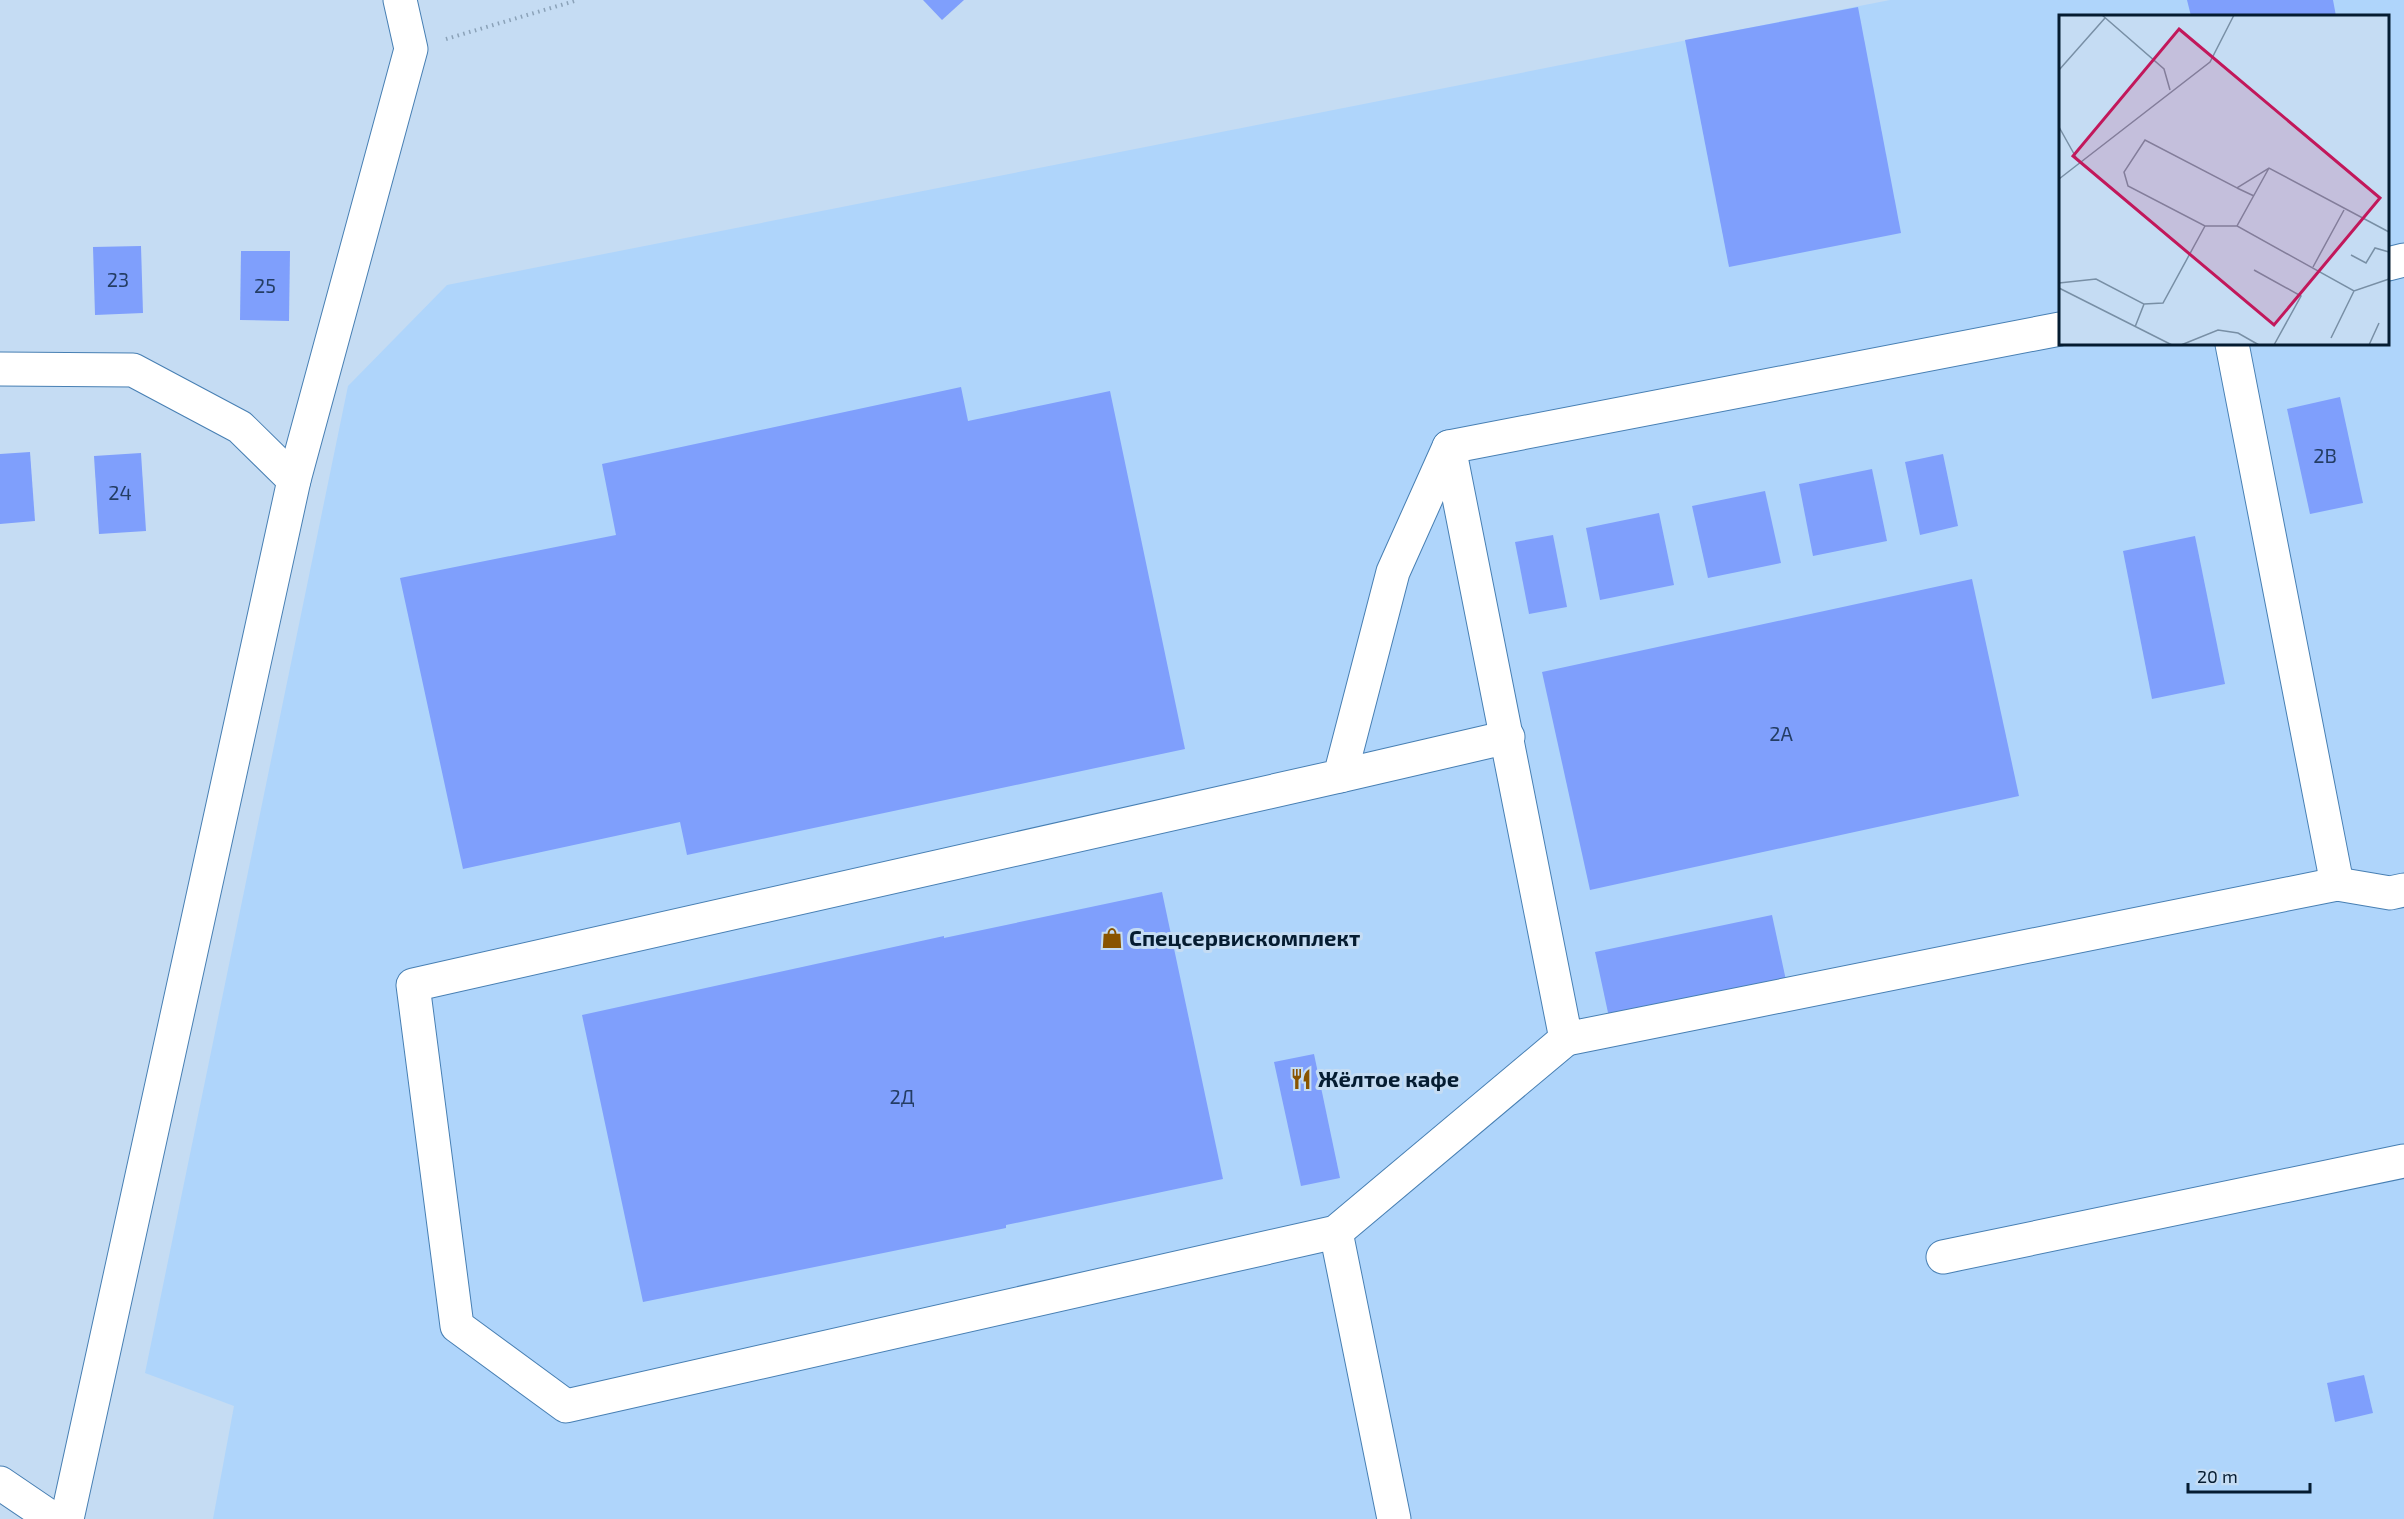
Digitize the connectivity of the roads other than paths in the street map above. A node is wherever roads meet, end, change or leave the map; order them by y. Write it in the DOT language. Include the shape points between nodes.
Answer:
graph roads {
  1 [pos="400,0"];
  2 [pos="2404,261"];
  3 [pos="2389,264"];
  4 [pos="2059,329"];
  5 [pos="2232,345"];
  6 [pos="0,369"];
  7 [pos="1449,447"];
  8 [pos="294,480"];
  9 [pos="1508,737"];
  10 [pos="1340,776"];
  11 [pos="2337,884"];
  12 [pos="2404,890"];
  13 [pos="1566,1039"];
  14 [pos="2404,1161"];
  15 [pos="1336,1232"];
  16 [pos="1943,1257"];
  17 [pos="0,1483"];
  18 [pos="53,1519"];
  19 [pos="67,1519"];
  20 [pos="1394,1519"];
  1 -- 8 [label="street" via="411,49"];
  2 -- 3 [label="street"];
  4 -- 7 [label="street"];
  5 -- 11 [label="street"];
  6 -- 8 [label="street" via="133,370 240,427"];
  7 -- 9 [label="street"];
  7 -- 10 [label="street" via="1393,572"];
  8 -- 19 [label="street"];
  9 -- 10 [label="street"];
  9 -- 13 [label="street"];
  10 -- 15 [label="street" via="413,985 457,1326 566,1406"];
  11 -- 12 [label="street" via="2390,893"];
  11 -- 13 [label="street"];
  13 -- 15 [label="street"];
  14 -- 16 [label="street"];
  15 -- 20 [label="street"];
  17 -- 18 [label="street"];
}
